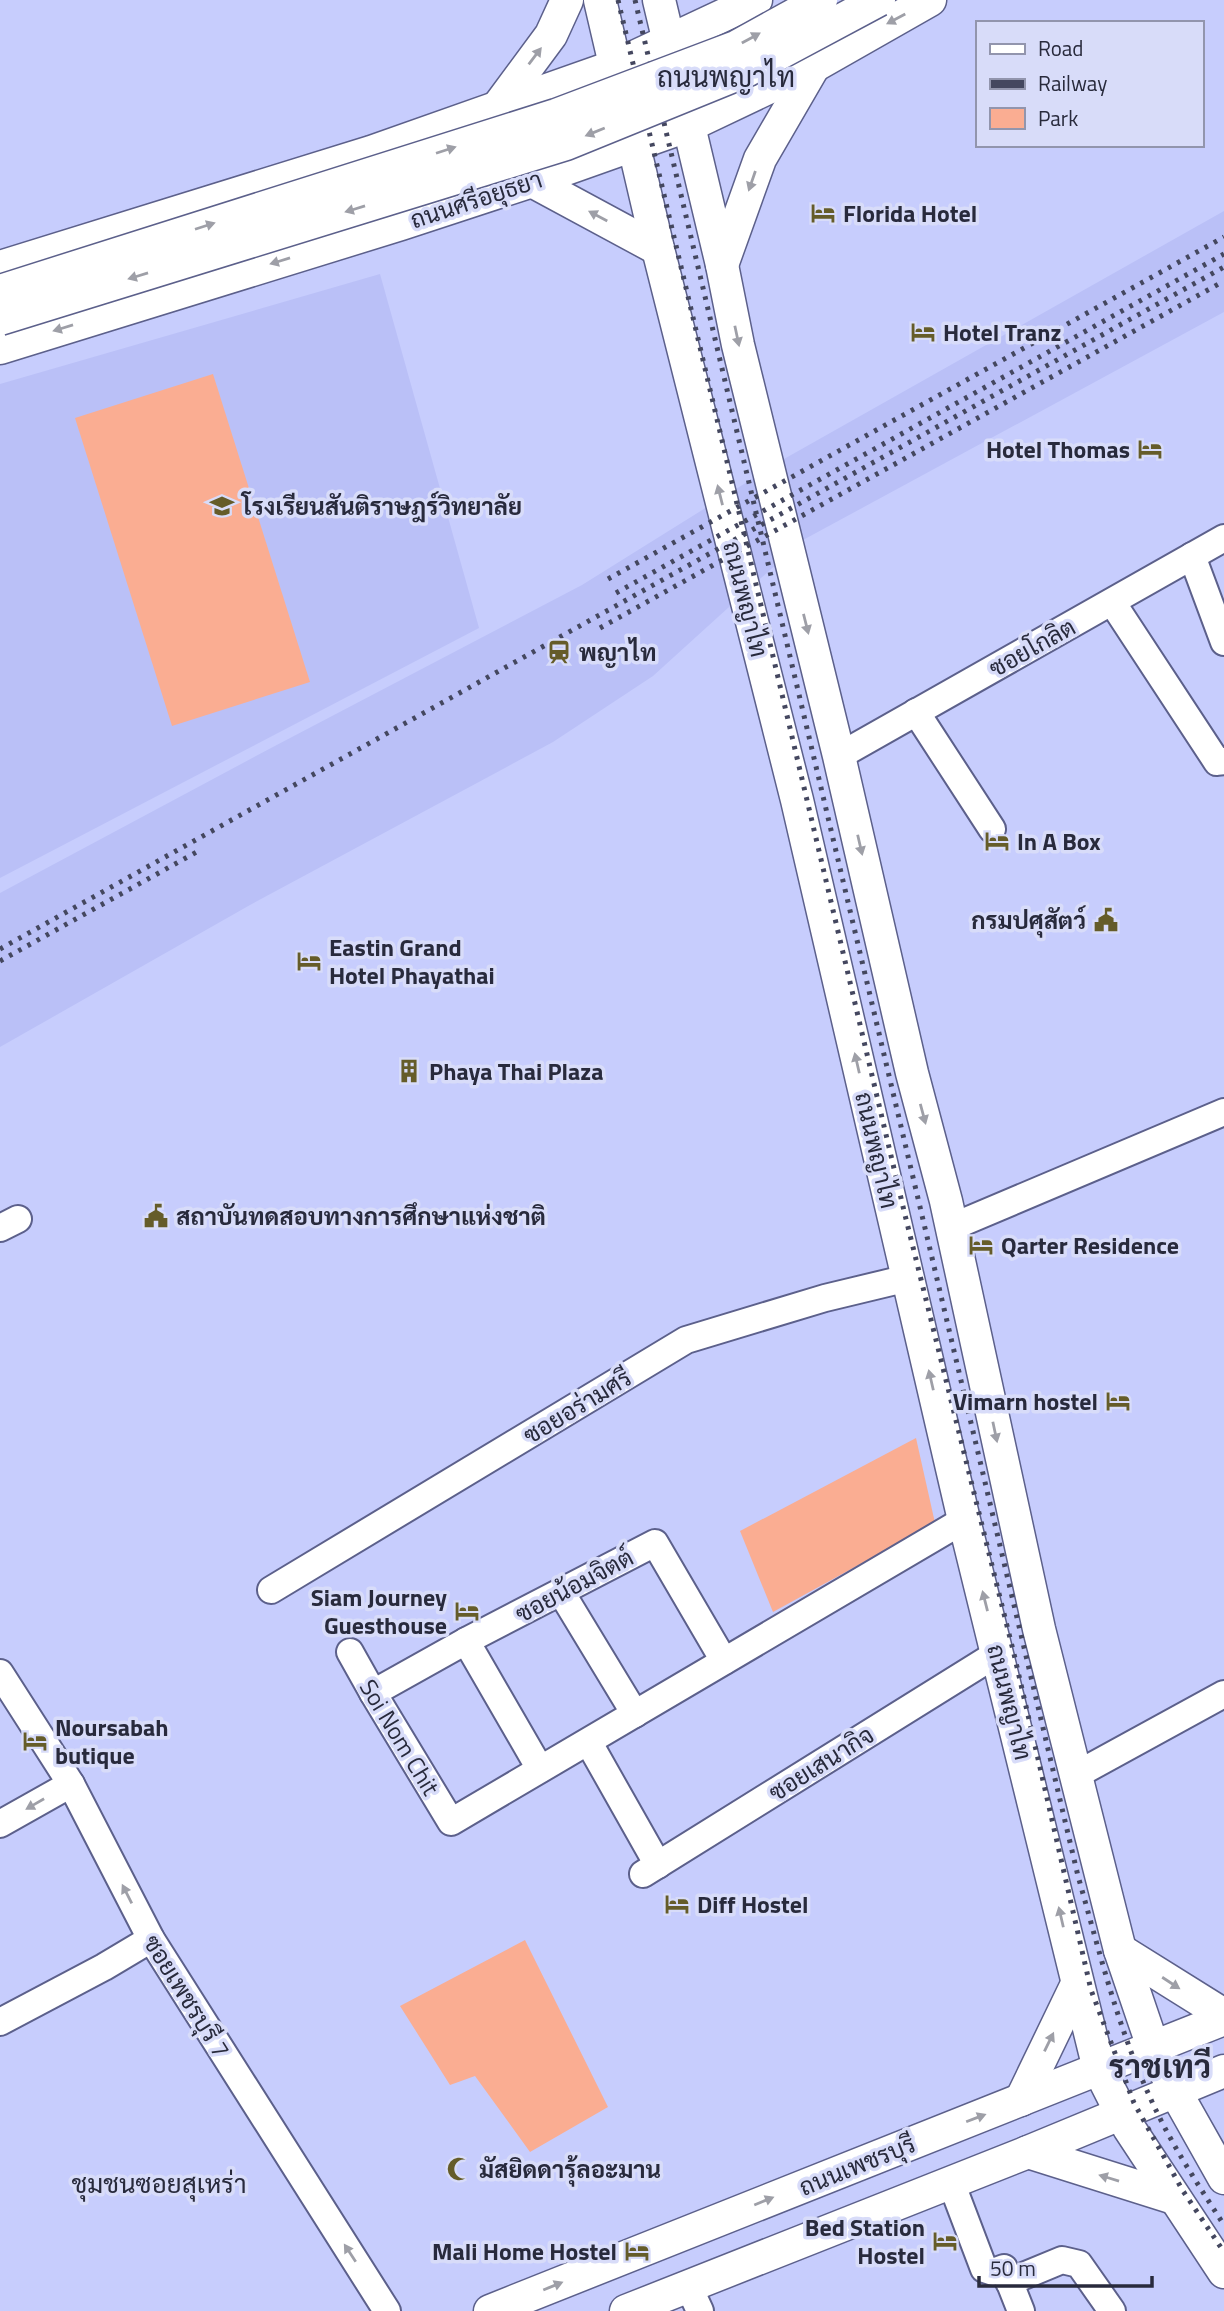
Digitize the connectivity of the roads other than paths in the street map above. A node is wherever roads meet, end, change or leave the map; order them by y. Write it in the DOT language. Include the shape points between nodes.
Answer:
graph roads {
  1 [pos="567,0"];
  2 [pos="600,0"];
  3 [pos="659,0"];
  4 [pos="756,0"];
  5 [pos="801,0"];
  6 [pos="821,0"];
  7 [pos="879,0"];
  8 [pos="930,0"];
  9 [pos="861,38"];
  10 [pos="670,41"];
  11 [pos="615,66"];
  12 [pos="814,66"];
  13 [pos="497,108"];
  14 [pos="690,125"];
  15 [pos="634,145"];
  16 [pos="372,152"];
  17 [pos="532,181"];
  18 [pos="379,231"];
  19 [pos="658,249"];
  20 [pos="722,265"];
  21 [pos="0,267"];
  22 [pos="0,291"];
  23 [pos="0,319"];
  24 [pos="0,348"];
  25 [pos="1224,538"];
  26 [pos="1192,556"];
  27 [pos="1112,602"];
  28 [pos="1224,642"];
  29 [pos="916,712"];
  30 [pos="839,756"];
  31 [pos="1224,761"];
  32 [pos="992,829"];
  33 [pos="1224,1112"];
  34 [pos="952,1227"];
  35 [pos="908,1278"];
  36 [pos="964,1520"];
  37 [pos="271,1590"];
  38 [pos="561,1592"];
  39 [pos="466,1641"];
  40 [pos="351,1651"];
  41 [pos="998,1653"];
  42 [pos="724,1661"];
  43 [pos="0,1673"];
  44 [pos="373,1693"];
  45 [pos="1224,1694"];
  46 [pos="635,1714"];
  47 [pos="589,1743"];
  48 [pos="540,1769"];
  49 [pos="1076,1775"];
  50 [pos="71,1784"];
  51 [pos="0,1824"];
  52 [pos="151,1939"];
  53 [pos="1120,1950"];
  54 [pos="1077,1984"];
  55 [pos="1224,2017"];
  56 [pos="0,2022"];
  57 [pos="1153,2047"];
  58 [pos="1099,2069"];
  59 [pos="1224,2071"];
  60 [pos="1175,2091"];
  61 [pos="1021,2100"];
  62 [pos="1121,2114"];
  63 [pos="1224,2129"];
  64 [pos="917,2141"];
  65 [pos="1028,2152"];
  66 [pos="1220,2172"];
  67 [pos="945,2185"];
  68 [pos="1174,2198"];
  69 [pos="1224,2272"];
  70 [pos="1009,2282"];
  71 [pos="695,2299"];
  72 [pos="387,2311"];
  73 [pos="490,2311"];
  74 [pos="626,2311"];
  75 [pos="1021,2311"];
  76 [pos="1112,2311"];
  13 -- 1 [label="main road, one-way" via="551,35"];
  2 -- 11 [label="main road, ถนนพญาไท"];
  3 -- 10 [label="main road, ถนนพญาไท"];
  4 -- 10 [label="main road"];
  5 -- 9 [label="main road" via="800,19 813,31"];
  22 -- 6 [label="main road, one-way, bridge" via="556,115 736,47"];
  7 -- 23 [label="main road, ถนนศรีอยุธยา, one-way, bridge" via="748,70 566,144"];
  8 -- 9 [label="main road, ถนนศรีอยุธยา, one-way"];
  9 -- 12 [label="main road, ถนนศรีอยุธยา"];
  10 -- 11 [label="main road"];
  10 -- 14 [label="main road, ถนนพญาไท"];
  11 -- 13 [label="main road"];
  11 -- 15 [label="main road, ถนนพญาไท"];
  12 -- 14 [label="main road, ถนนศรีอยุธยา"];
  12 -- 20 [label="main road, one-way" via="760,159"];
  13 -- 16 [label="main road"];
  14 -- 15 [label="main road, ถนนศรีอยุธยา"];
  14 -- 20 [label="main road, ถนนพญาไท"];
  15 -- 17 [label="main road, ถนนศรีอยุธยา"];
  15 -- 19 [label="main road, ถนนพญาไท"];
  16 -- 18 [label="main road" via="394,164 407,179 406,196"];
  16 -- 21 [label="main road"];
  17 -- 18 [label="main road, ถนนศรีอยุธยา"];
  19 -- 17 [label="main road, one-way"];
  18 -- 24 [label="main road, ถนนศรีอยุธยา, one-way"];
  35 -- 19 [label="main road, ถนนพญาไท, one-way" via="797,800"];
  20 -- 30 [label="main road, ถนนพญาไท, one-way"];
  25 -- 26 [label="street, ซอยโกลิต"];
  26 -- 27 [label="street, ซอยโกลิต"];
  26 -- 28 [label="street"];
  27 -- 29 [label="street, ซอยโกลิต"];
  27 -- 31 [label="street" via="1217,762"];
  29 -- 30 [label="street, ซอยโกลิต"];
  29 -- 32 [label="street"];
  30 -- 34 [label="main road, ถนนพญาไท, one-way"];
  33 -- 34 [label="street"];
  34 -- 49 [label="main road, ถนนพญาไท, one-way" via="1039,1629"];
  36 -- 35 [label="main road, ถนนพญาไท, one-way"];
  35 -- 37 [label="street, ซอยอร่ามศรี" via="686,1340"];
  41 -- 36 [label="main road, ถนนพญาไท, one-way"];
  36 -- 42 [label="street"];
  38 -- 39 [label="street, ซอยน้อมจิตต์"];
  38 -- 42 [label="street, ซอยน้อมจิตต์" via="654,1543"];
  38 -- 46 [label="street"];
  39 -- 44 [label="street, ซอยน้อมจิตต์"];
  39 -- 48 [label="street"];
  40 -- 44 [label="street, Soi Nom Chit"];
  41 -- 47 [label="street, ซอยเสนากิจ" via="651,1869"];
  54 -- 41 [label="main road, ถนนพญาไท, one-way"];
  42 -- 46 [label="street"];
  43 -- 50 [label="street, ซอยเพชรบุรี 7"];
  44 -- 48 [label="street, Soi Nom Chit" via="451,1822"];
  45 -- 49 [label="street"];
  46 -- 47 [label="street"];
  47 -- 48 [label="street"];
  49 -- 53 [label="main road, ถนนพญาไท"];
  50 -- 51 [label="street, one-way"];
  52 -- 50 [label="street, ซอยเพชรบุรี 7, one-way"];
  52 -- 56 [label="street"];
  72 -- 52 [label="street, ซอยเพชรบุรี 7, one-way"];
  53 -- 55 [label="main road, one-way"];
  53 -- 57 [label="main road, ถนนพญาไท"];
  54 -- 58 [label="main road, ถนนพญาไท"];
  61 -- 54 [label="main road, one-way"];
  55 -- 57 [label="main road, ถนนเพชรบุรี"];
  57 -- 58 [label="main road, ถนนเพชรบุรี"];
  57 -- 60 [label="main road, ถนนพญาไท"];
  58 -- 61 [label="main road, ถนนเพชรบุรี"];
  58 -- 62 [label="main road, ถนนพญาไท"];
  59 -- 60 [label="main road, ถนนเพชรบุรี"];
  60 -- 62 [label="main road, ถนนเพชรบุรี"];
  60 -- 66 [label="main road, ถนนพญาไท"];
  64 -- 61 [label="main road, ถนนเพชรบุรี, one-way"];
  62 -- 65 [label="main road, ถนนเพชรบุรี"];
  62 -- 68 [label="main road, ถนนพญาไท"];
  63 -- 66 [label="main road"];
  64 -- 67 [label="main road" via="947,2151 952,2159"];
  73 -- 64 [label="main road, ถนนเพชรบุรี, one-way"];
  65 -- 67 [label="main road, ถนนเพชรบุรี"];
  68 -- 65 [label="main road, one-way"];
  67 -- 70 [label="street" via="984,2269 1004,2268"];
  67 -- 71 [label="main road, ถนนเพชรบุรี"];
  68 -- 69 [label="main road, ถนนพญาไท"];
  70 -- 75 [label="street"];
  70 -- 76 [label="street" via="1062,2260 1079,2264"];
  71 -- 74 [label="main road, ถนนเพชรบุรี"];
}
